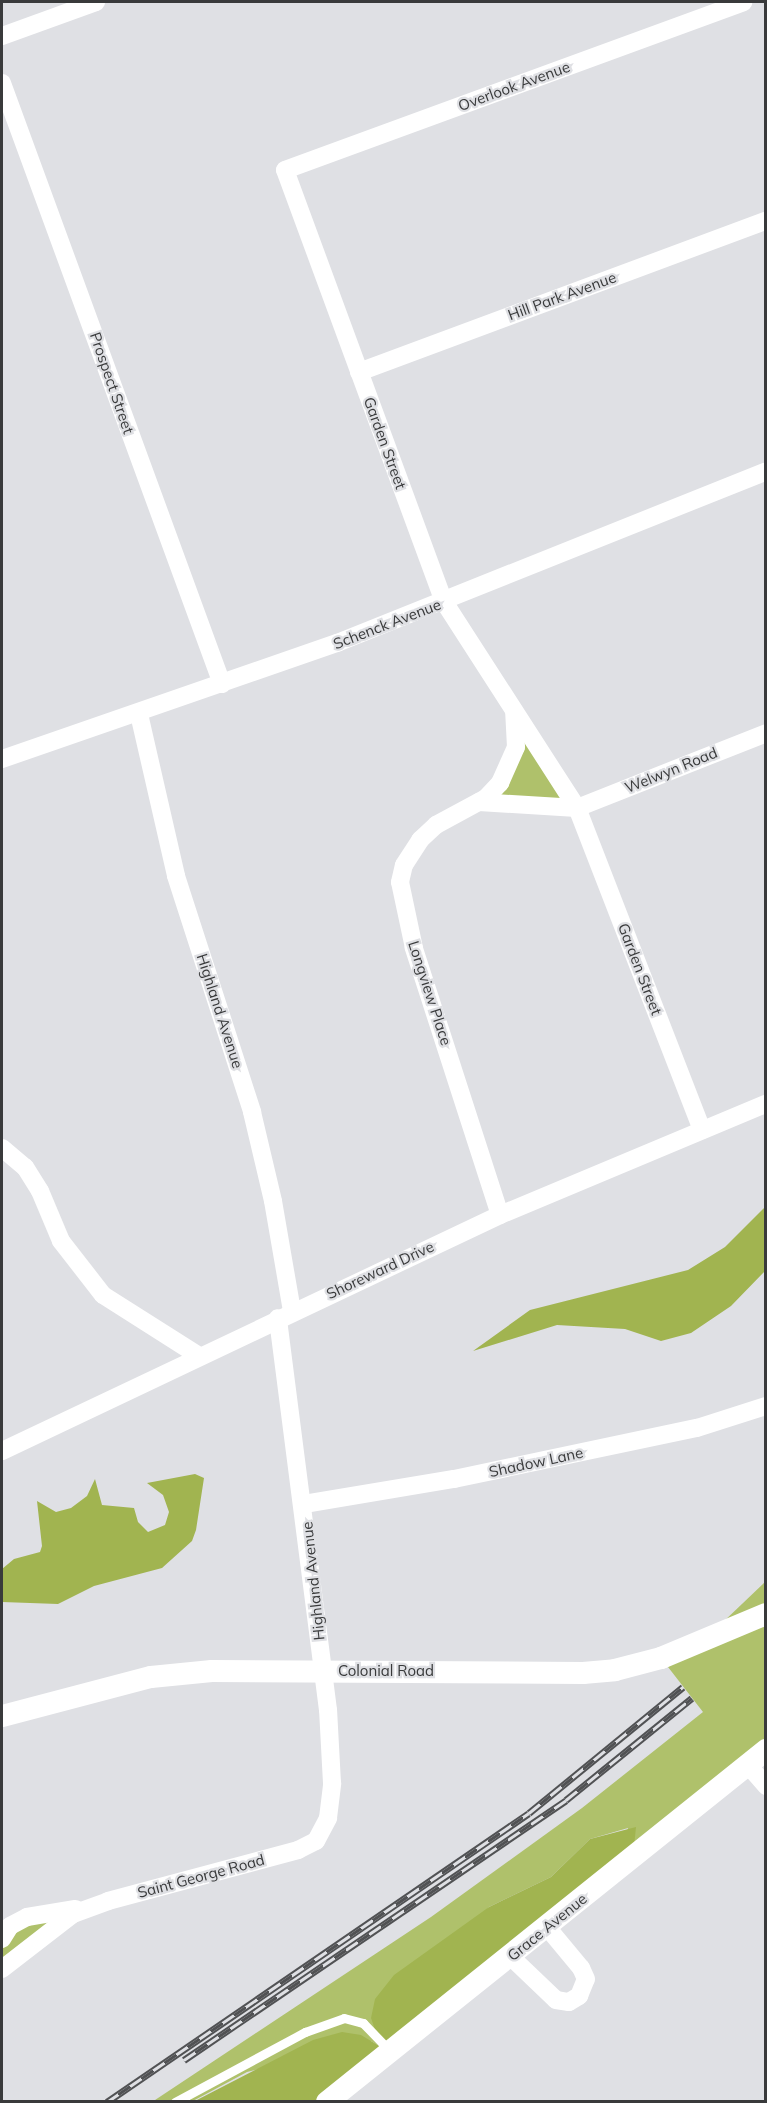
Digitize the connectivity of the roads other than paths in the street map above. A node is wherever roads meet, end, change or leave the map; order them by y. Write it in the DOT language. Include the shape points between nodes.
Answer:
graph roads {
  1 [pos="96,2"];
  2 [pos="743,2"];
  3 [pos="2,36"];
  4 [pos="2,83"];
  5 [pos="285,170"];
  6 [pos="765,221"];
  7 [pos="359,372"];
  8 [pos="765,471"];
  9 [pos="444,602"];
  10 [pos="222,684"];
  11 [pos="510,704"];
  12 [pos="139,714"];
  13 [pos="764,737"];
  14 [pos="2,759"];
  15 [pos="479,802"];
  16 [pos="577,808"];
  17 [pos="765,1104"];
  18 [pos="702,1130"];
  19 [pos="2,1148"];
  20 [pos="500,1215"];
  21 [pos="285,1315"];
  22 [pos="199,1356"];
  23 [pos="765,1406"];
  24 [pos="2,1451"];
  25 [pos="304,1504"];
  26 [pos="765,1614"];
  27 [pos="323,1671"];
  28 [pos="2,1716"];
  29 [pos="765,1750"];
  30 [pos="748,1765"];
  31 [pos="765,1786"];
  32 [pos="315,1841"];
  33 [pos="85,1908"];
  34 [pos="547,1927"];
  35 [pos="2,1939"];
  36 [pos="511,1957"];
  37 [pos="2,1969"];
  38 [pos="389,2050"];
  39 [pos="175,2102"];
  40 [pos="327,2102"];
  1 -- 3 [label="street"];
  2 -- 5 [label="street, Overlook Avenue"];
  4 -- 10 [label="street, Prospect Street"];
  5 -- 7 [label="street, Garden Street"];
  6 -- 7 [label="street, Hill Park Avenue"];
  7 -- 9 [label="street, Garden Street"];
  8 -- 9 [label="street, Schenck Avenue"];
  9 -- 10 [label="street, Schenck Avenue"];
  9 -- 11 [label="street, Garden Street"];
  10 -- 12 [label="street, Schenck Avenue"];
  11 -- 15 [label="street, Garden Street" via="518,731 514,756 500,783"];
  11 -- 16 [label="street, Garden Street"];
  12 -- 14 [label="street, Schenck Avenue"];
  12 -- 21 [label="street, Highland Avenue" via="176,876 252,1112 273,1201"];
  13 -- 16 [label="street, Welwyn Road"];
  15 -- 16 [label="street"];
  15 -- 20 [label="street, Longview Place" via="435,825 420,840 404,865 400,894"];
  16 -- 18 [label="street, Garden Street"];
  17 -- 18 [label="street, Shoreward Drive"];
  18 -- 20 [label="street, Shoreward Drive"];
  19 -- 22 [label="street" via="25,1167 61,1241 99,1291 120,1309"];
  20 -- 21 [label="street, Shoreward Drive"];
  21 -- 22 [label="street, Shoreward Drive"];
  21 -- 25 [label="street, Highland Avenue"];
  22 -- 24 [label="street, Shoreward Drive"];
  23 -- 25 [label="street, Shadow Lane" via="697,1428 454,1479"];
  25 -- 27 [label="street, Highland Avenue"];
  26 -- 27 [label="street, Colonial Road" via="662,1658 615,1670"];
  27 -- 28 [label="street, Colonial Road" via="212,1671 151,1677"];
  27 -- 32 [label="street, Highland Avenue" via="332,1783 328,1818"];
  29 -- 30 [label="street, Grace Avenue"];
  30 -- 31 [label="street"];
  30 -- 34 [label="street, Grace Avenue"];
  32 -- 33 [label="street, Saint George Road" via="298,1850"];
  33 -- 35 [label="street, Saint George Road" via="27,1917 10,1926"];
  33 -- 37 [label="street, Saint George Road" via="60,1922"];
  34 -- 36 [label="street, Grace Avenue"];
  34 -- 36 [label="street" via="581,1968 586,1979 579,1996 569,2002 556,2000"];
  36 -- 38 [label="street, Grace Avenue"];
  38 -- 39 [label="lane" via="363,2023 344,2018 305,2032"];
  38 -- 40 [label="street, Grace Avenue"];
}
